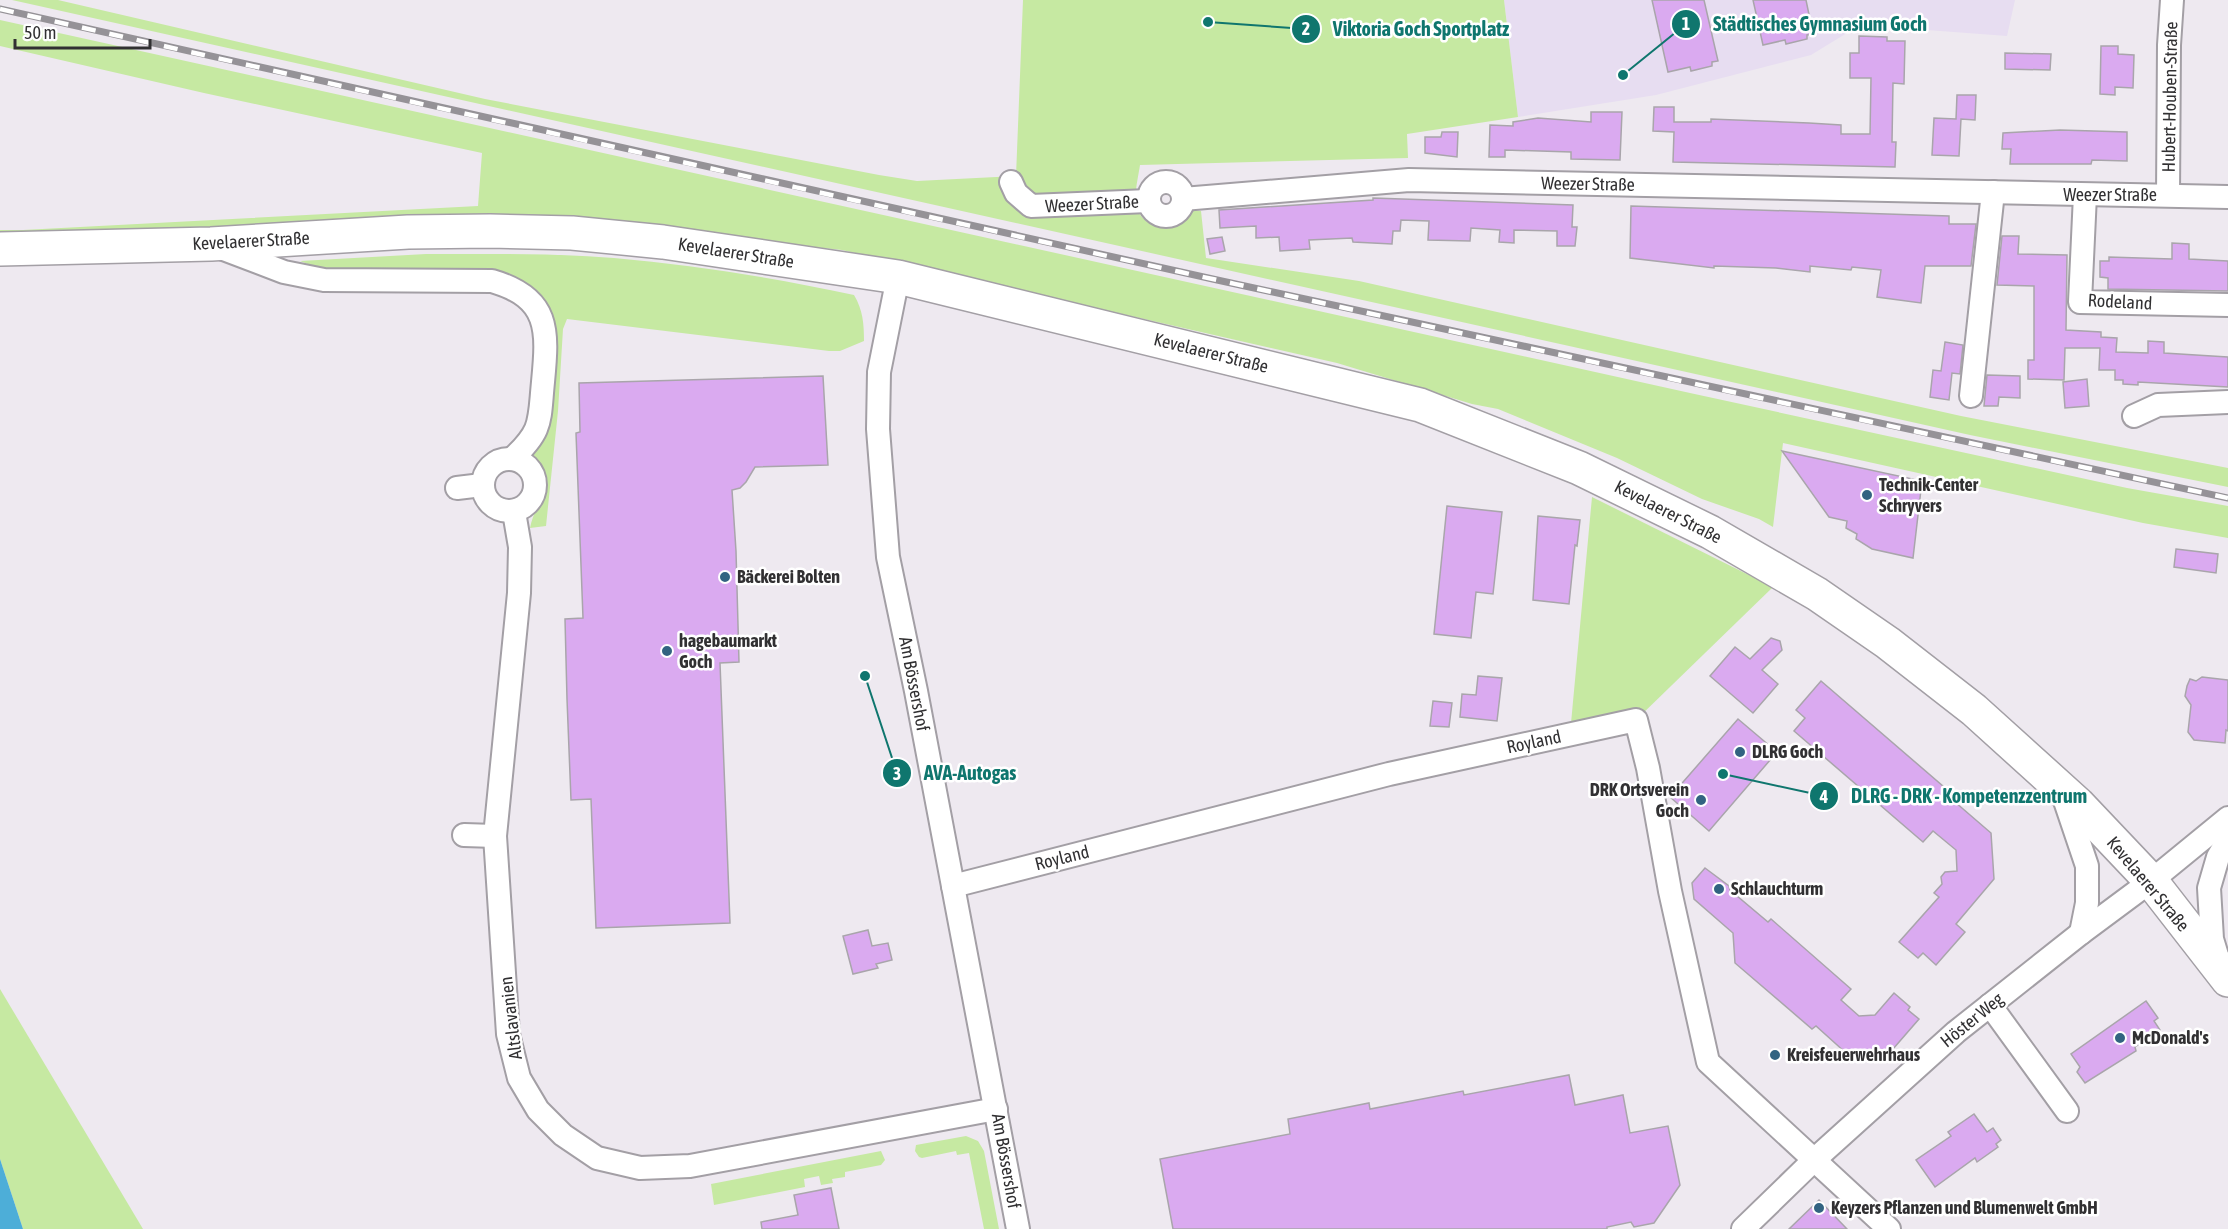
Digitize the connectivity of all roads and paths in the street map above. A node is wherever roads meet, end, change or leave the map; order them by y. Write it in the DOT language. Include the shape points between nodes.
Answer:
graph roads {
  1 [pos="2172,0"];
  2 [pos="1011,182"];
  3 [pos="1993,192"];
  4 [pos="2085,195"];
  5 [pos="2168,195"];
  6 [pos="2228,197"];
  7 [pos="212,244"];
  8 [pos="0,249"];
  9 [pos="898,277"];
  10 [pos="2228,306"];
  11 [pos="1971,396"];
  12 [pos="2228,402"];
  13 [pos="2134,416"];
  14 [pos="512,459"];
  15 [pos="482,485"];
  16 [pos="457,488"];
  17 [pos="514,512"];
  18 [pos="2060,788"];
  19 [pos="2228,818"];
  20 [pos="464,835"];
  21 [pos="495,836"];
  22 [pos="2228,840"];
  23 [pos="2151,881"];
  24 [pos="953,886"];
  25 [pos="2081,933"];
  26 [pos="2225,976"];
  27 [pos="1990,1005"];
  28 [pos="996,1108"];
  29 [pos="2067,1111"];
  30 [pos="1814,1160"];
  31 [pos="1018,1229"];
  32 [pos="1743,1229"];
  33 [pos="1889,1229"];
  1 -- 5 [label="street, Hubert-Houben-Straße"];
  2 -- 3 [label="street, Weezer Straße" via="1016,194 1031,206 1149,201 1152,189 1162,182 1179,188 1183,199 1409,180"];
  3 -- 4 [label="street, Weezer Straße"];
  3 -- 11 [label="street"];
  4 -- 5 [label="street, Weezer Straße"];
  4 -- 10 [label="street, Rodeland" via="2080,302"];
  5 -- 6 [label="street, Weezer Straße"];
  7 -- 8 [label="main road, Kevelaerer Straße"];
  7 -- 9 [label="main road, Kevelaerer Straße" via="408,232 572,233 663,242"];
  7 -- 14 [label="street" via="284,272 315,279 492,281 517,291 542,317 547,340 539,422 531,441"];
  9 -- 18 [label="main road, Kevelaerer Straße" via="1420,405 1579,468 1710,532 1817,594 1974,710"];
  9 -- 24 [label="street, Am Bössershof" via="879,372 878,429 888,557"];
  12 -- 13 [label="street" via="2158,405"];
  14 -- 15 [label="street" via="497,461 486,471"];
  14 -- 17 [label="street" via="526,465 534,477 535,492 527,505"];
  15 -- 16 [label="street"];
  15 -- 17 [label="street" via="486,500 498,510"];
  17 -- 21 [label="street, Altslavanien" via="520,547 519,593"];
  18 -- 23 [label="main road, Kevelaerer Straße"];
  18 -- 25 [label="street" via="2087,866 2087,903"];
  19 -- 23 [label="street, Höster Weg"];
  20 -- 21 [label="street"];
  21 -- 28 [label="street, Altslavanien" via="508,1034 519,1078 538,1110 563,1135 597,1158 640,1168 690,1166"];
  22 -- 26 [label="street" via="2218,857 2209,888 2211,939"];
  23 -- 25 [label="street, Höster Weg"];
  23 -- 26 [label="main road, Kevelaerer Straße"];
  24 -- 28 [label="street, Am Bössershof"];
  24 -- 30 [label="street, Royland" via="1389,774 1636,720 1708,1062"];
  25 -- 27 [label="street, Höster Weg"];
  27 -- 29 [label="street"];
  27 -- 30 [label="street, Höster Weg"];
  28 -- 31 [label="street, Am Bössershof"];
  30 -- 32 [label="street, Höster Weg"];
  30 -- 33 [label="street"];
}
